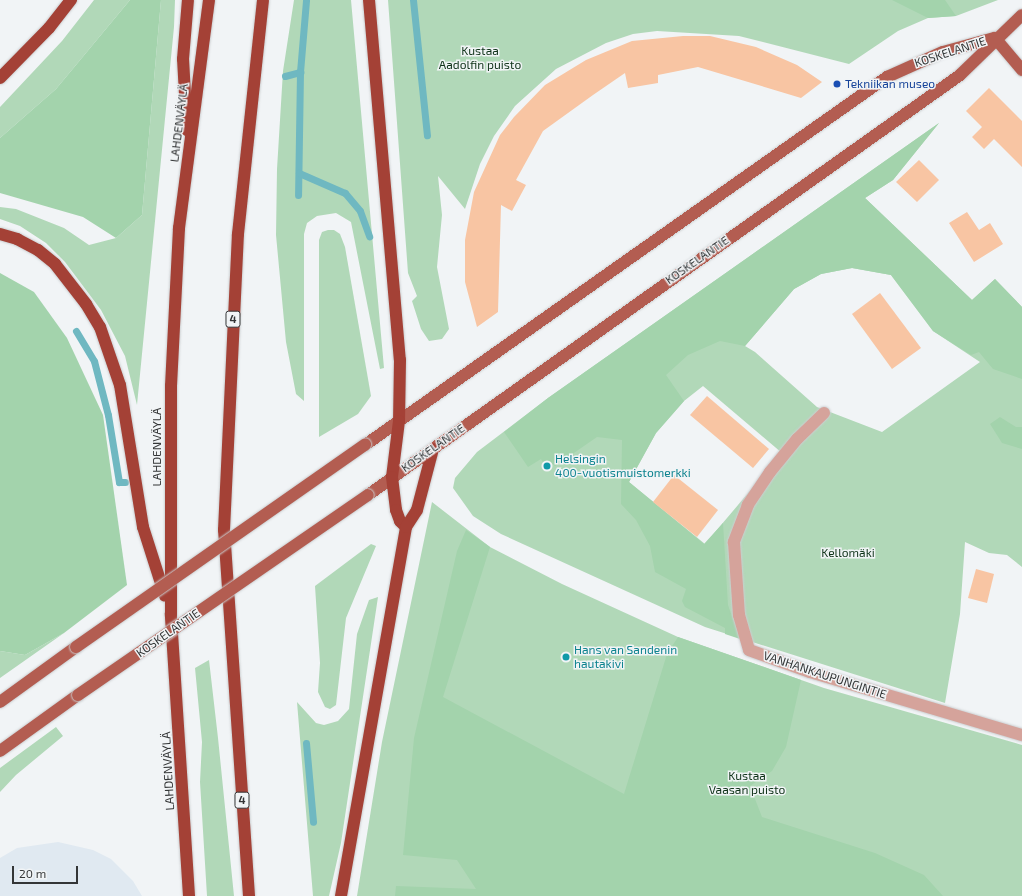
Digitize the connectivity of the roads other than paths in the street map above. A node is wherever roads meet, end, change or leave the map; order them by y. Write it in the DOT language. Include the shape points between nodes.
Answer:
graph roads {
  1 [pos="71,0"];
  2 [pos="188,0"];
  3 [pos="209,0"];
  4 [pos="263,0"];
  5 [pos="369,0"];
  6 [pos="1022,15"];
  7 [pos="995,38"];
  8 [pos="1022,70"];
  9 [pos="0,78"];
  10 [pos="189,162"];
  11 [pos="0,234"];
  12 [pos="824,413"];
  13 [pos="398,420"];
  14 [pos="433,449"];
  15 [pos="392,477"];
  16 [pos="406,527"];
  17 [pos="171,614"];
  18 [pos="0,702"];
  19 [pos="1022,735"];
  20 [pos="0,751"];
  21 [pos="189,896"];
  22 [pos="249,896"];
  23 [pos="341,896"];
  1 -- 9 [label="highway" via="49,28"];
  2 -- 10 [label="highway" via="183,59"];
  3 -- 10 [label="highway, LAHDENVÄYLÄ"];
  4 -- 22 [label="highway, 4" via="238,234 224,530"];
  5 -- 13 [label="highway" via="400,360"];
  6 -- 7 [label="main road"];
  7 -- 8 [label="main road"];
  7 -- 13 [label="main road, KOSKELANTIE" via="943,52 887,77 486,362"];
  7 -- 14 [label="main road, KOSKELANTIE" via="960,75"];
  10 -- 17 [label="highway, LAHDENVÄYLÄ" via="178,228 170,386"];
  11 -- 17 [label="highway" via="17,238 55,264 100,327 120,385 143,527"];
  12 -- 19 [label="street, VANHANKAUPUNGINTIE" via="770,472 748,505 734,542 740,615 749,650 810,672"];
  13 -- 15 [label="highway"];
  13 -- 18 [label="main road, KOSKELANTIE, bridge"];
  14 -- 15 [label="main road, KOSKELANTIE"];
  14 -- 16 [label="highway" via="418,510"];
  15 -- 16 [label="highway" via="396,510 400,521"];
  15 -- 20 [label="main road, KOSKELANTIE, bridge"];
  16 -- 23 [label="highway"];
  17 -- 21 [label="highway, LAHDENVÄYLÄ"];
}
